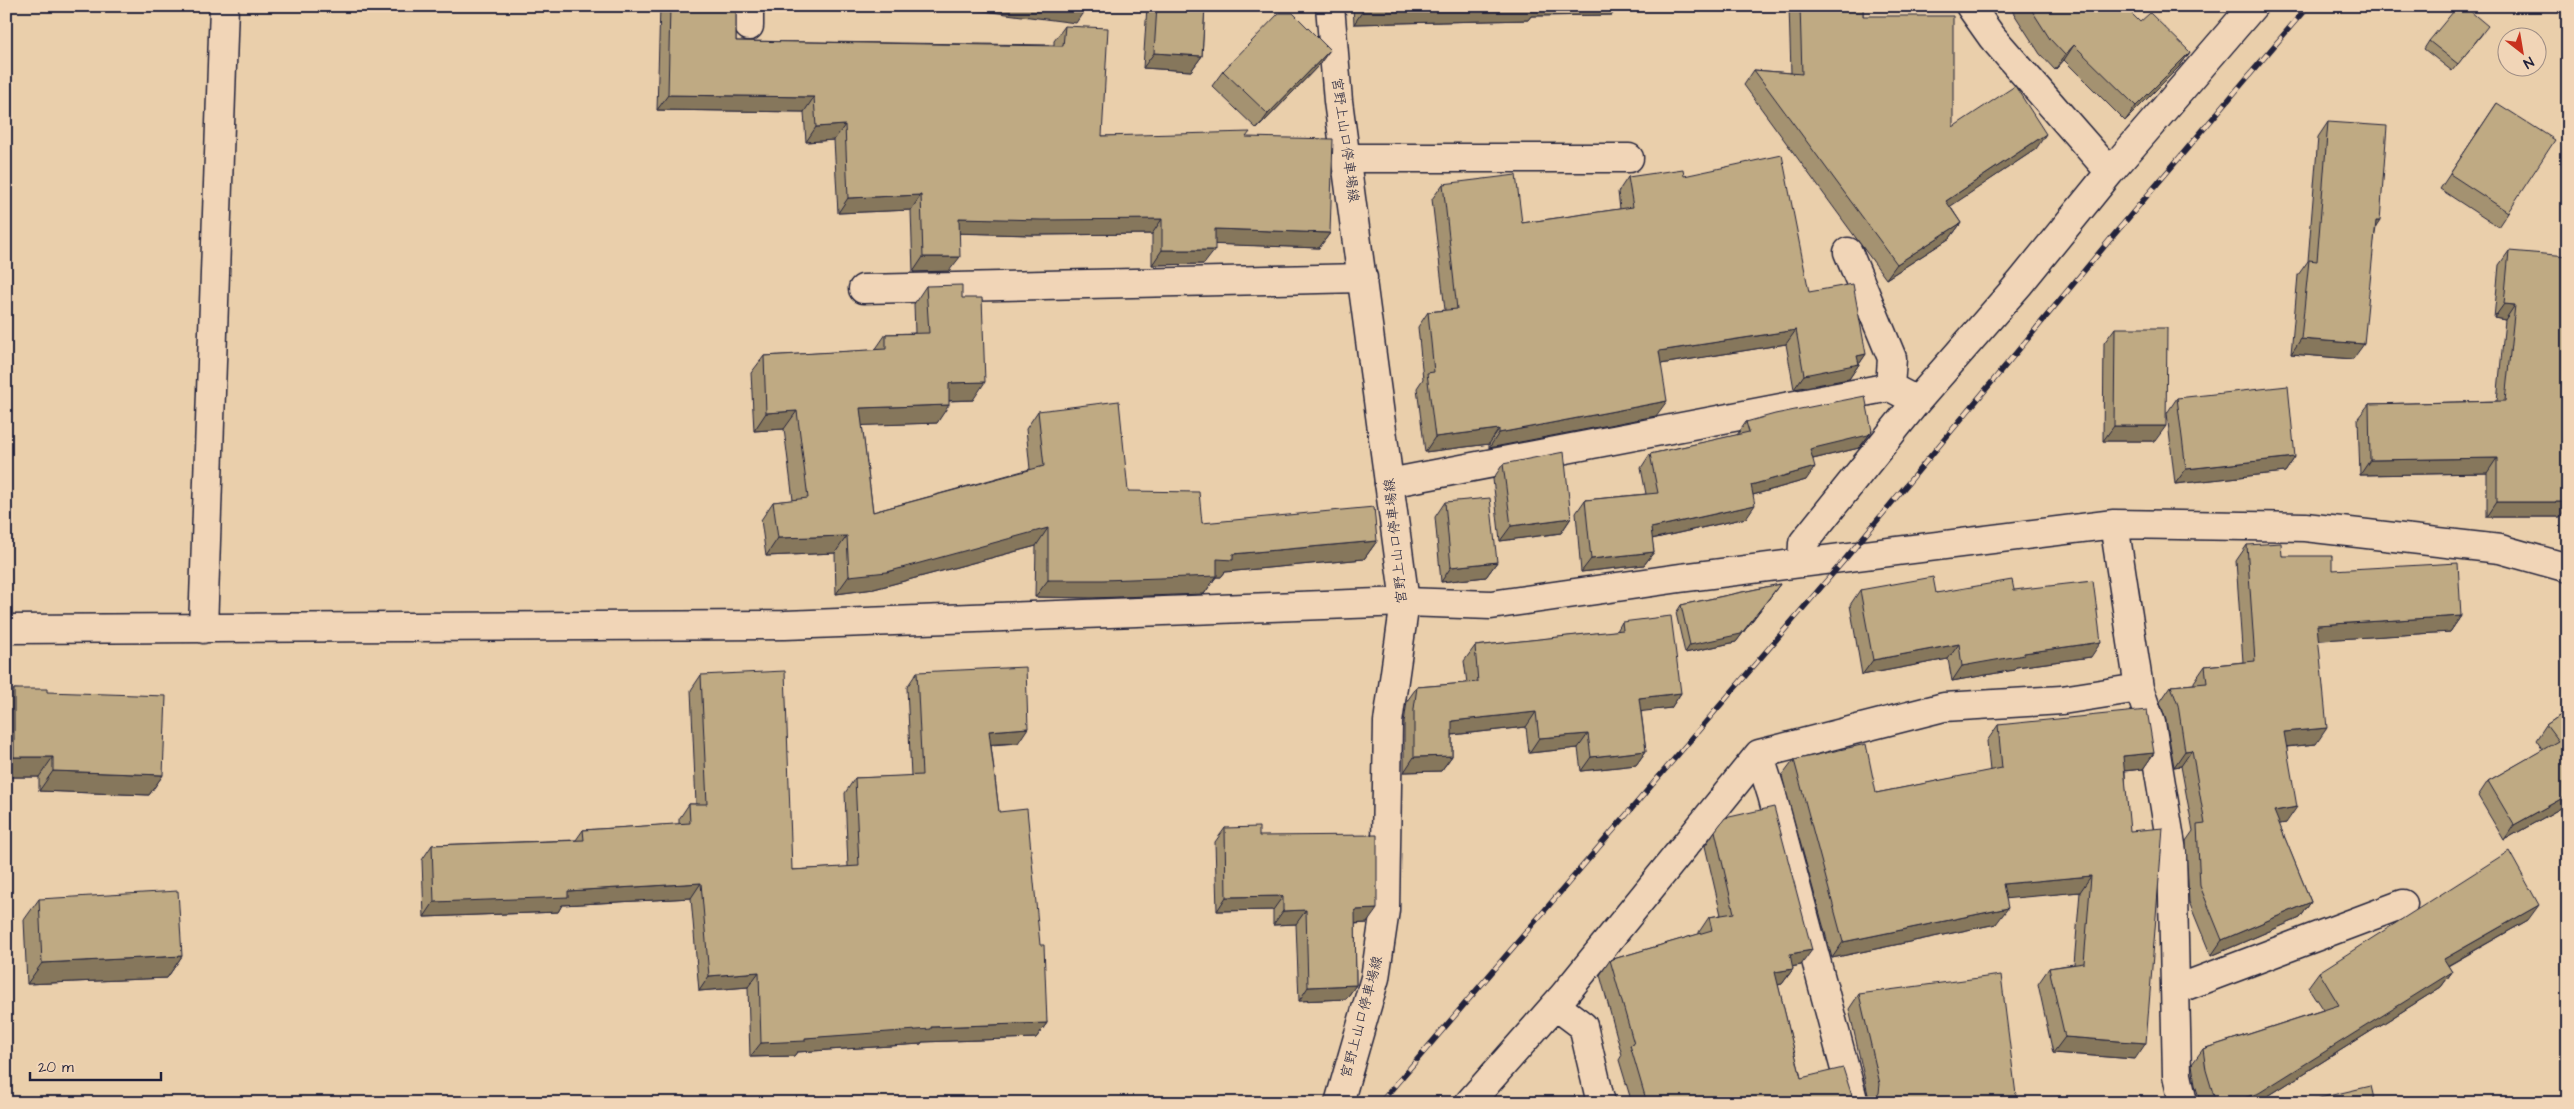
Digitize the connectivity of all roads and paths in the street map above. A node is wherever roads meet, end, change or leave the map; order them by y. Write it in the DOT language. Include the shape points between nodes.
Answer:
graph roads {
  1 [pos="224,6"];
  2 [pos="1330,6"];
  3 [pos="1970,6"];
  4 [pos="2253,6"];
  5 [pos="1346,158"];
  6 [pos="1629,158"];
  7 [pos="2110,172"];
  8 [pos="1848,252"];
  9 [pos="1363,278"];
  10 [pos="863,289"];
  11 [pos="1890,387"];
  12 [pos="1917,401"];
  13 [pos="1389,483"];
  14 [pos="2114,524"];
  15 [pos="1802,564"];
  16 [pos="2568,568"];
  17 [pos="1405,602"];
  18 [pos="6,629"];
  19 [pos="203,629"];
  20 [pos="2139,688"];
  21 [pos="1759,754"];
  22 [pos="2403,904"];
  23 [pos="2175,990"];
  24 [pos="1555,1005"];
  25 [pos="1339,1103"];
  26 [pos="1469,1103"];
  27 [pos="1601,1103"];
  28 [pos="1854,1103"];
  29 [pos="2183,1103"];
  1 -- 19 [label="street"];
  2 -- 5 [label="street, 宮野上山口停車場線"];
  3 -- 7 [label="street" via="1992,37"];
  4 -- 7 [label="street"];
  5 -- 6 [label="street"];
  5 -- 9 [label="street, 宮野上山口停車場線"];
  7 -- 12 [label="street" via="2020,283"];
  8 -- 11 [label="street" via="1892,358"];
  9 -- 10 [label="street"];
  9 -- 13 [label="street, 宮野上山口停車場線"];
  11 -- 12 [label="street"];
  11 -- 13 [label="street"];
  12 -- 15 [label="street" via="1803,543"];
  13 -- 17 [label="street, 宮野上山口停車場線"];
  14 -- 15 [label="street"];
  14 -- 16 [label="street" via="2305,527 2500,549"];
  14 -- 20 [label="street"];
  15 -- 17 [label="street" via="1491,605"];
  17 -- 19 [label="street" via="785,625"];
  17 -- 25 [label="street, 宮野上山口停車場線" via="1388,722 1385,910 1375,978"];
  18 -- 19 [label="street"];
  20 -- 21 [label="street" via="2062,700 1944,707"];
  20 -- 23 [label="street" via="2151,723 2172,851"];
  21 -- 24 [label="street"];
  21 -- 28 [label="street"];
  22 -- 23 [label="street"];
  23 -- 29 [label="street" via="2176,1075"];
  24 -- 26 [label="street"];
  24 -- 27 [label="street" via="1583,1026"];
}
